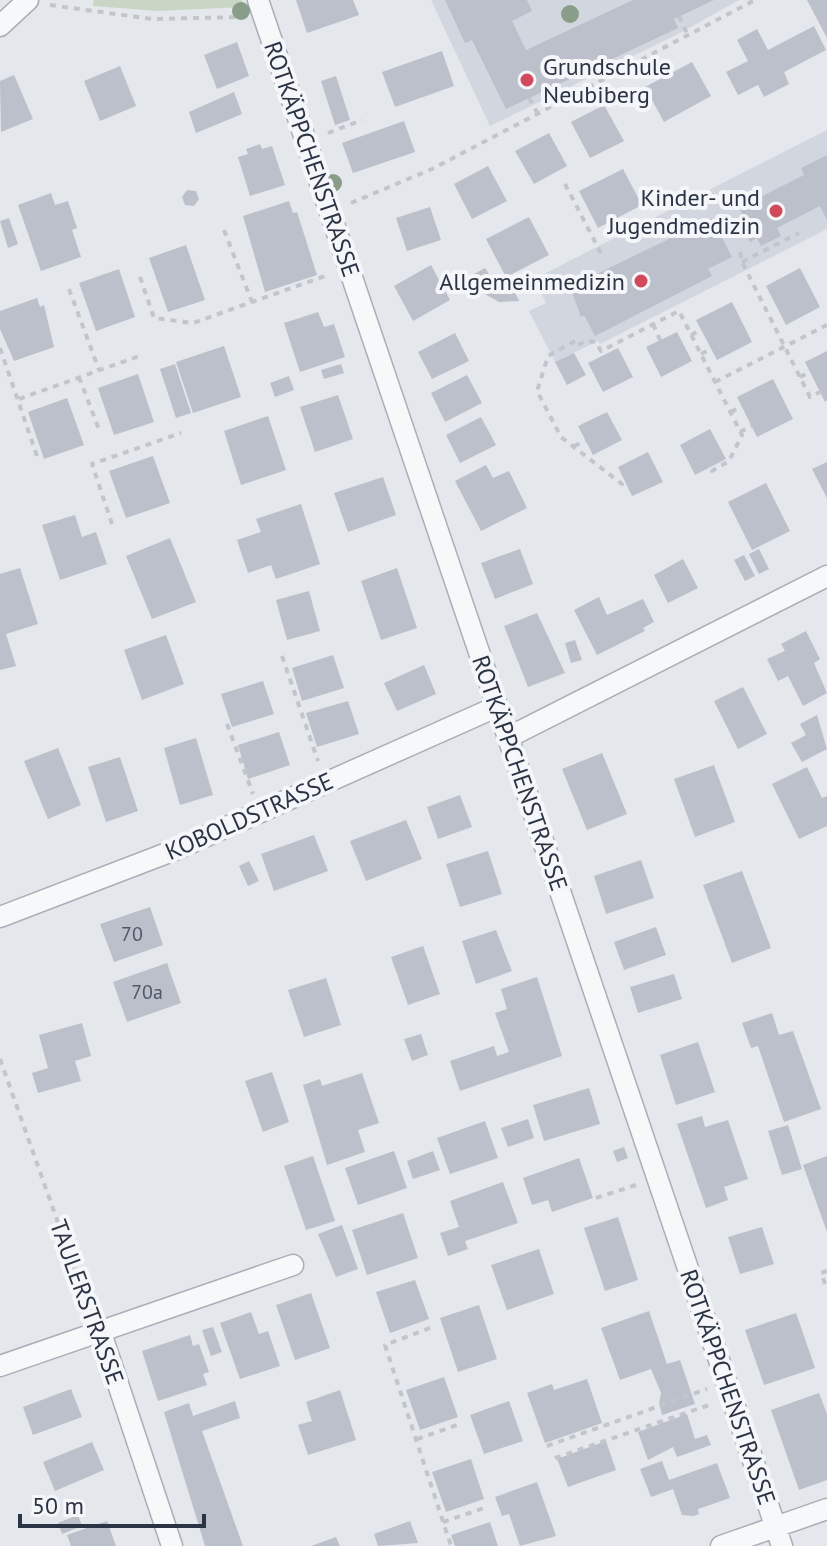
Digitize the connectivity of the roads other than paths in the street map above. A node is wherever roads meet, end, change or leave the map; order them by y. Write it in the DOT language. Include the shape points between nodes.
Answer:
graph roads {
  1 [pos="28,0"];
  2 [pos="261,9"];
  3 [pos="2,21"];
  4 [pos="826,578"];
  5 [pos="496,707"];
  6 [pos="507,738"];
  7 [pos="0,917"];
  8 [pos="293,1265"];
  9 [pos="101,1333"];
  10 [pos="0,1366"];
  11 [pos="827,1509"];
  12 [pos="775,1526"];
  13 [pos="172,1546"];
  14 [pos="721,1546"];
  15 [pos="782,1546"];
  1 -- 3 [label="street"];
  2 -- 5 [label="street, ROTKÄPPCHENSTRASSE"];
  4 -- 6 [label="street"];
  5 -- 6 [label="street, ROTKÄPPCHENSTRASSE"];
  5 -- 7 [label="street, KOBOLDSTRASSE" via="175,850"];
  6 -- 12 [label="street, ROTKÄPPCHENSTRASSE"];
  8 -- 9 [label="street"];
  9 -- 10 [label="street"];
  9 -- 13 [label="street, TAULERSTRASSE"];
  11 -- 12 [label="street"];
  12 -- 14 [label="street"];
  12 -- 15 [label="street, ROTKÄPPCHENSTRASSE"];
}
